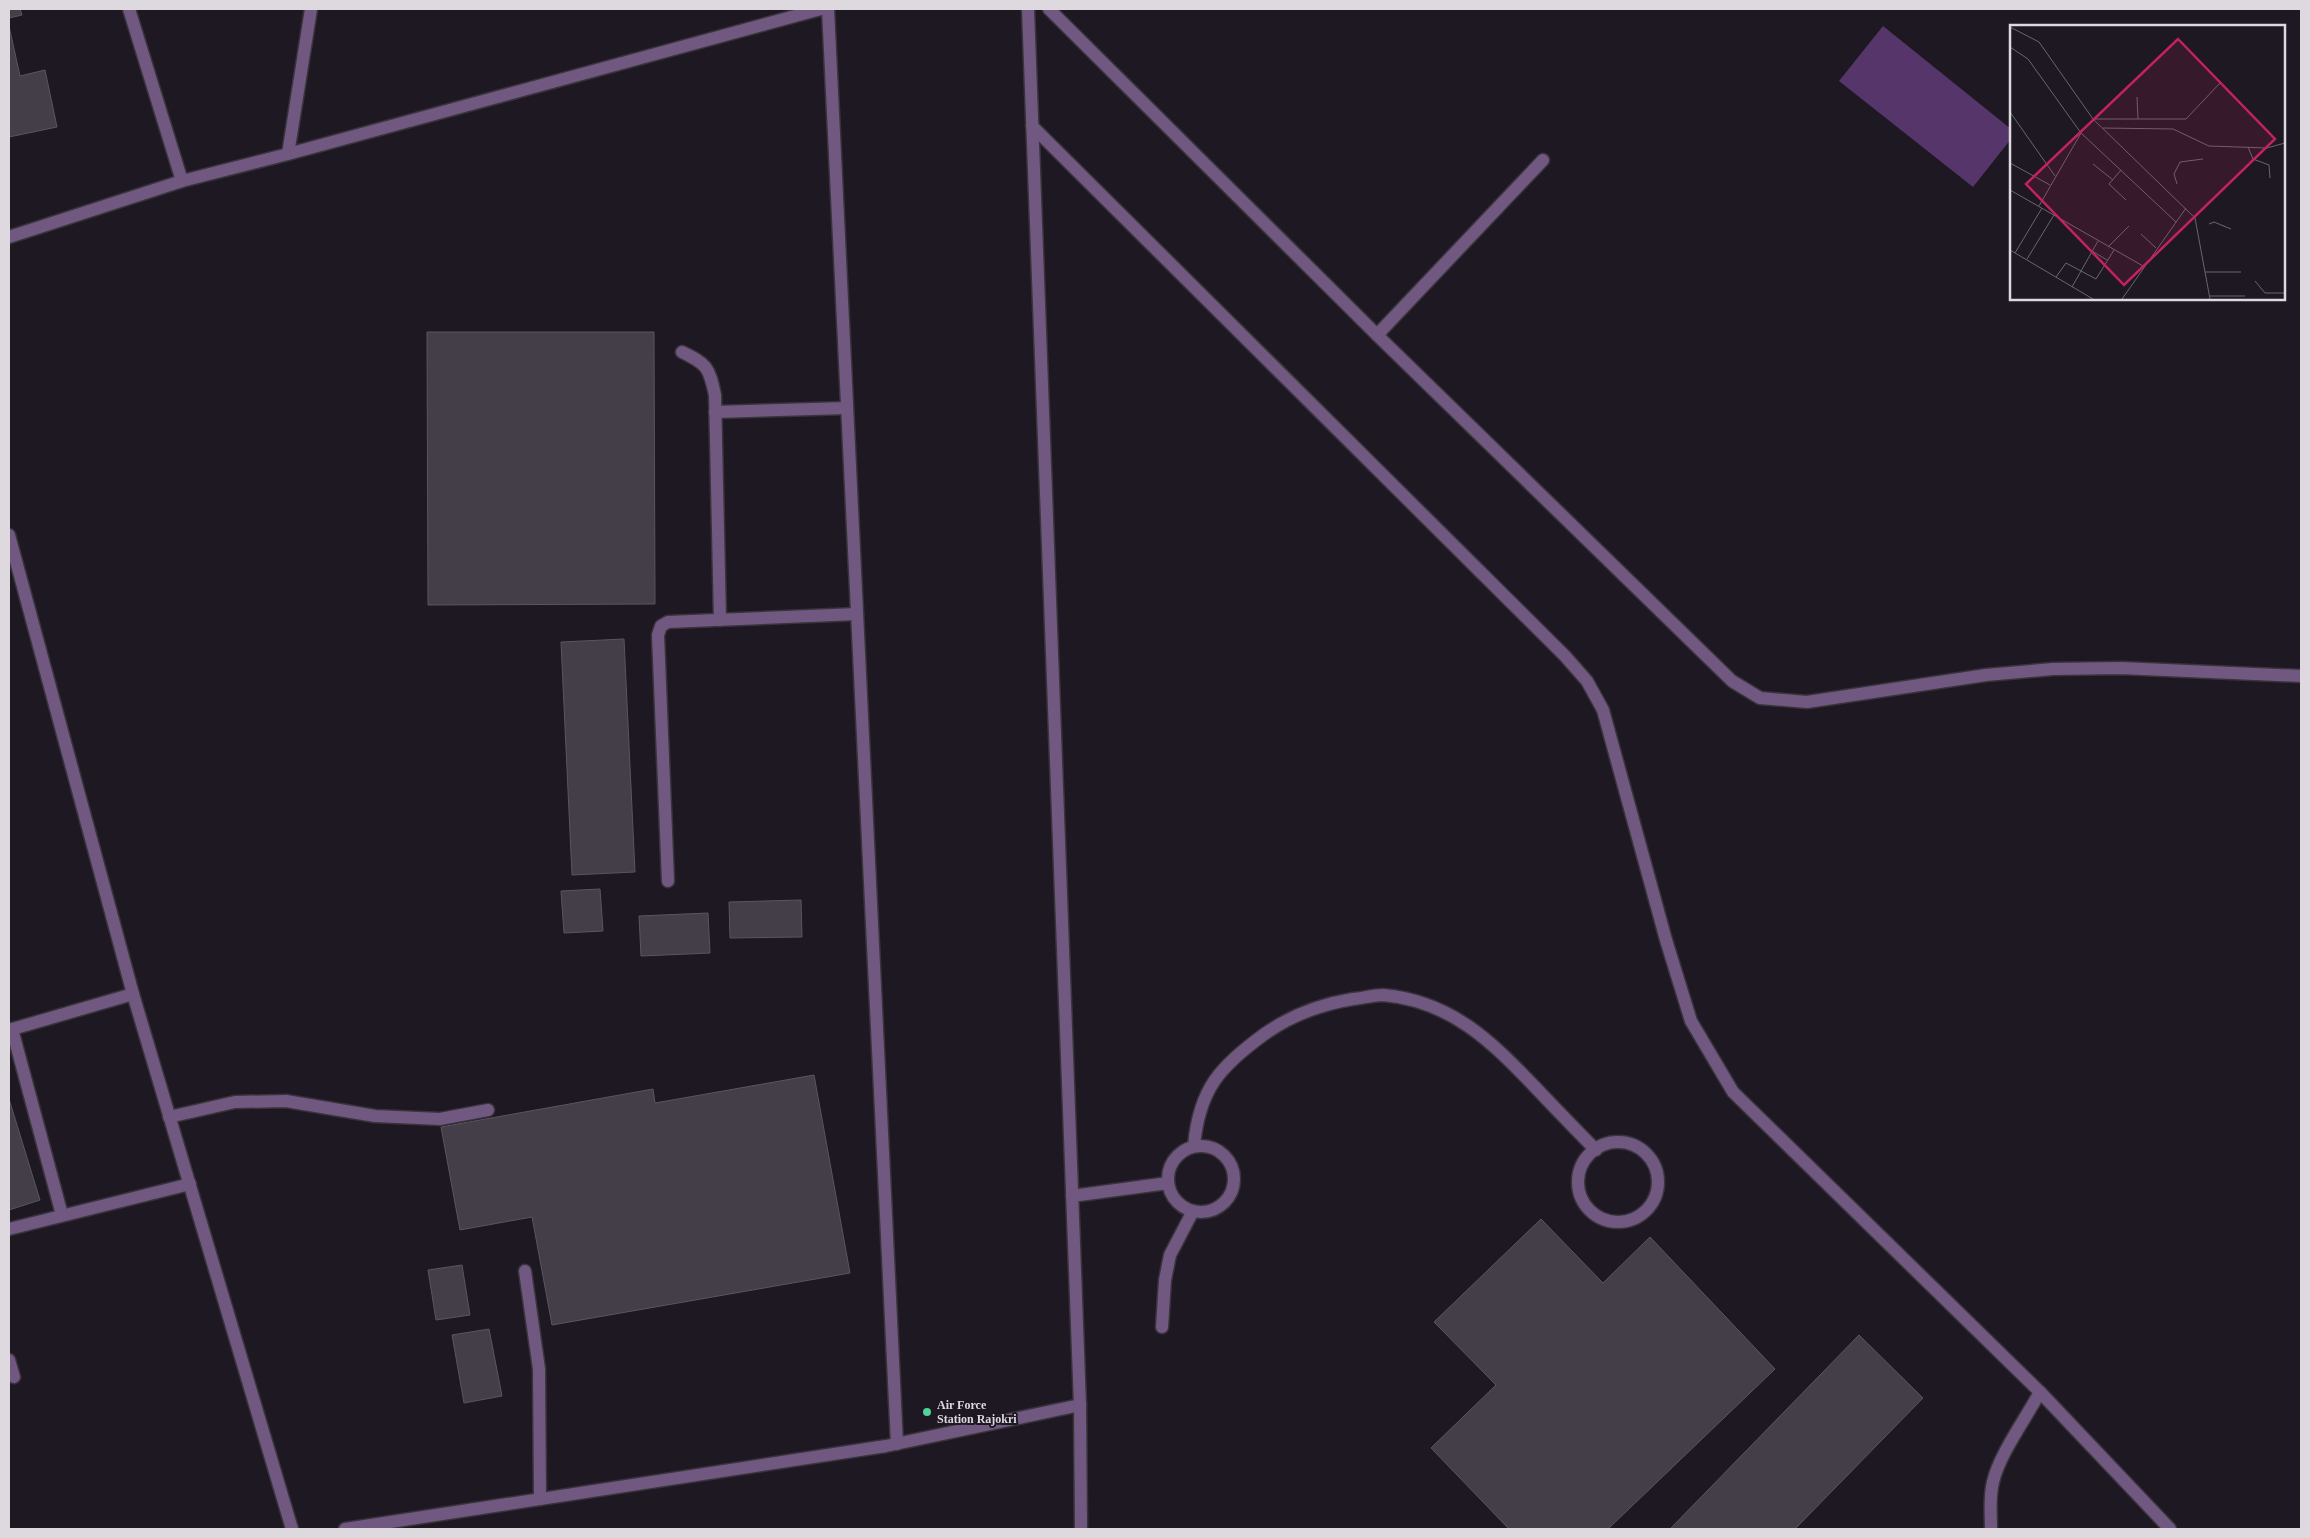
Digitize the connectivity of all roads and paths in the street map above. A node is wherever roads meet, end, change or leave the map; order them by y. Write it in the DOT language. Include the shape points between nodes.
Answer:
graph roads {
  1 [pos="129,9"];
  2 [pos="311,9"];
  3 [pos="821,9"];
  4 [pos="828,9"];
  5 [pos="1028,9"];
  6 [pos="1049,9"];
  7 [pos="1032,126"];
  8 [pos="288,154"];
  9 [pos="1543,160"];
  10 [pos="182,181"];
  11 [pos="9,237"];
  12 [pos="1377,334"];
  13 [pos="682,352"];
  14 [pos="847,408"];
  15 [pos="715,412"];
  16 [pos="9,536"];
  17 [pos="857,614"];
  18 [pos="720,620"];
  19 [pos="2301,676"];
  20 [pos="668,881"];
  21 [pos="133,994"];
  22 [pos="10,1030"];
  23 [pos="488,1110"];
  24 [pos="169,1117"];
  25 [pos="1194,1146"];
  26 [pos="1596,1150"];
  27 [pos="1168,1183"];
  28 [pos="190,1184"];
  29 [pos="1072,1196"];
  30 [pos="1193,1212"];
  31 [pos="62,1216"];
  32 [pos="9,1229"];
  33 [pos="525,1271"];
  34 [pos="1162,1326"];
  35 [pos="9,1360"];
  36 [pos="14,1377"];
  37 [pos="2040,1392"];
  38 [pos="1080,1405"];
  39 [pos="897,1444"];
  40 [pos="540,1499"];
  41 [pos="292,1529"];
  42 [pos="345,1529"];
  43 [pos="1081,1529"];
  44 [pos="1992,1529"];
  45 [pos="2170,1529"];
  1 -- 10 [label="street"];
  2 -- 8 [label="street"];
  3 -- 8 [label="street"];
  4 -- 14 [label="street"];
  5 -- 7 [label="street"];
  6 -- 12 [label="street"];
  7 -- 29 [label="street"];
  7 -- 37 [label="street" via="1587,681 1604,710 1691,1021 1733,1092"];
  8 -- 10 [label="street"];
  9 -- 12 [label="street"];
  10 -- 11 [label="street"];
  12 -- 19 [label="street" via="1732,681 1760,698 1807,702 1986,675 2053,669 2121,668"];
  13 -- 15 [label="street" via="702,362 710,375"];
  14 -- 15 [label="street"];
  14 -- 17 [label="street"];
  15 -- 18 [label="street"];
  16 -- 21 [label="street"];
  17 -- 18 [label="street"];
  17 -- 39 [label="street"];
  18 -- 20 [label="street" via="668,622 661,626 658,635"];
  21 -- 22 [label="street"];
  21 -- 24 [label="street"];
  22 -- 31 [label="street"];
  23 -- 24 [label="street" via="440,1119 375,1116 286,1101 235,1102"];
  24 -- 28 [label="street"];
  25 -- 26 [label="street" via="1196,1119 1208,1090 1223,1069 1245,1048 1283,1021 1328,1003 1382,995 1427,1003 1462,1021 1496,1047"];
  25 -- 27 [label="street" via="1175,1158"];
  25 -- 30 [label="street" via="1216,1149 1225,1155 1231,1164 1234,1186 1231,1196 1215,1210"];
  26 -- 26 [label="street" via="1611,1143 1625,1143 1647,1154 1658,1179 1654,1198 1643,1214 1631,1221 1618,1223 1604,1220 1584,1204 1579,1178 1582,1166"];
  27 -- 29 [label="street"];
  27 -- 30 [label="street" via="1174,1199"];
  28 -- 31 [label="street"];
  28 -- 41 [label="street"];
  29 -- 38 [label="street"];
  30 -- 34 [label="street" via="1170,1255"];
  31 -- 32 [label="street"];
  33 -- 40 [label="street" via="539,1369"];
  35 -- 36 [label="street"];
  37 -- 44 [label="street" via="1993,1482 1990,1503"];
  37 -- 45 [label="street"];
  38 -- 39 [label="street"];
  38 -- 43 [label="street"];
  39 -- 40 [label="street"];
  40 -- 42 [label="street"];
}
